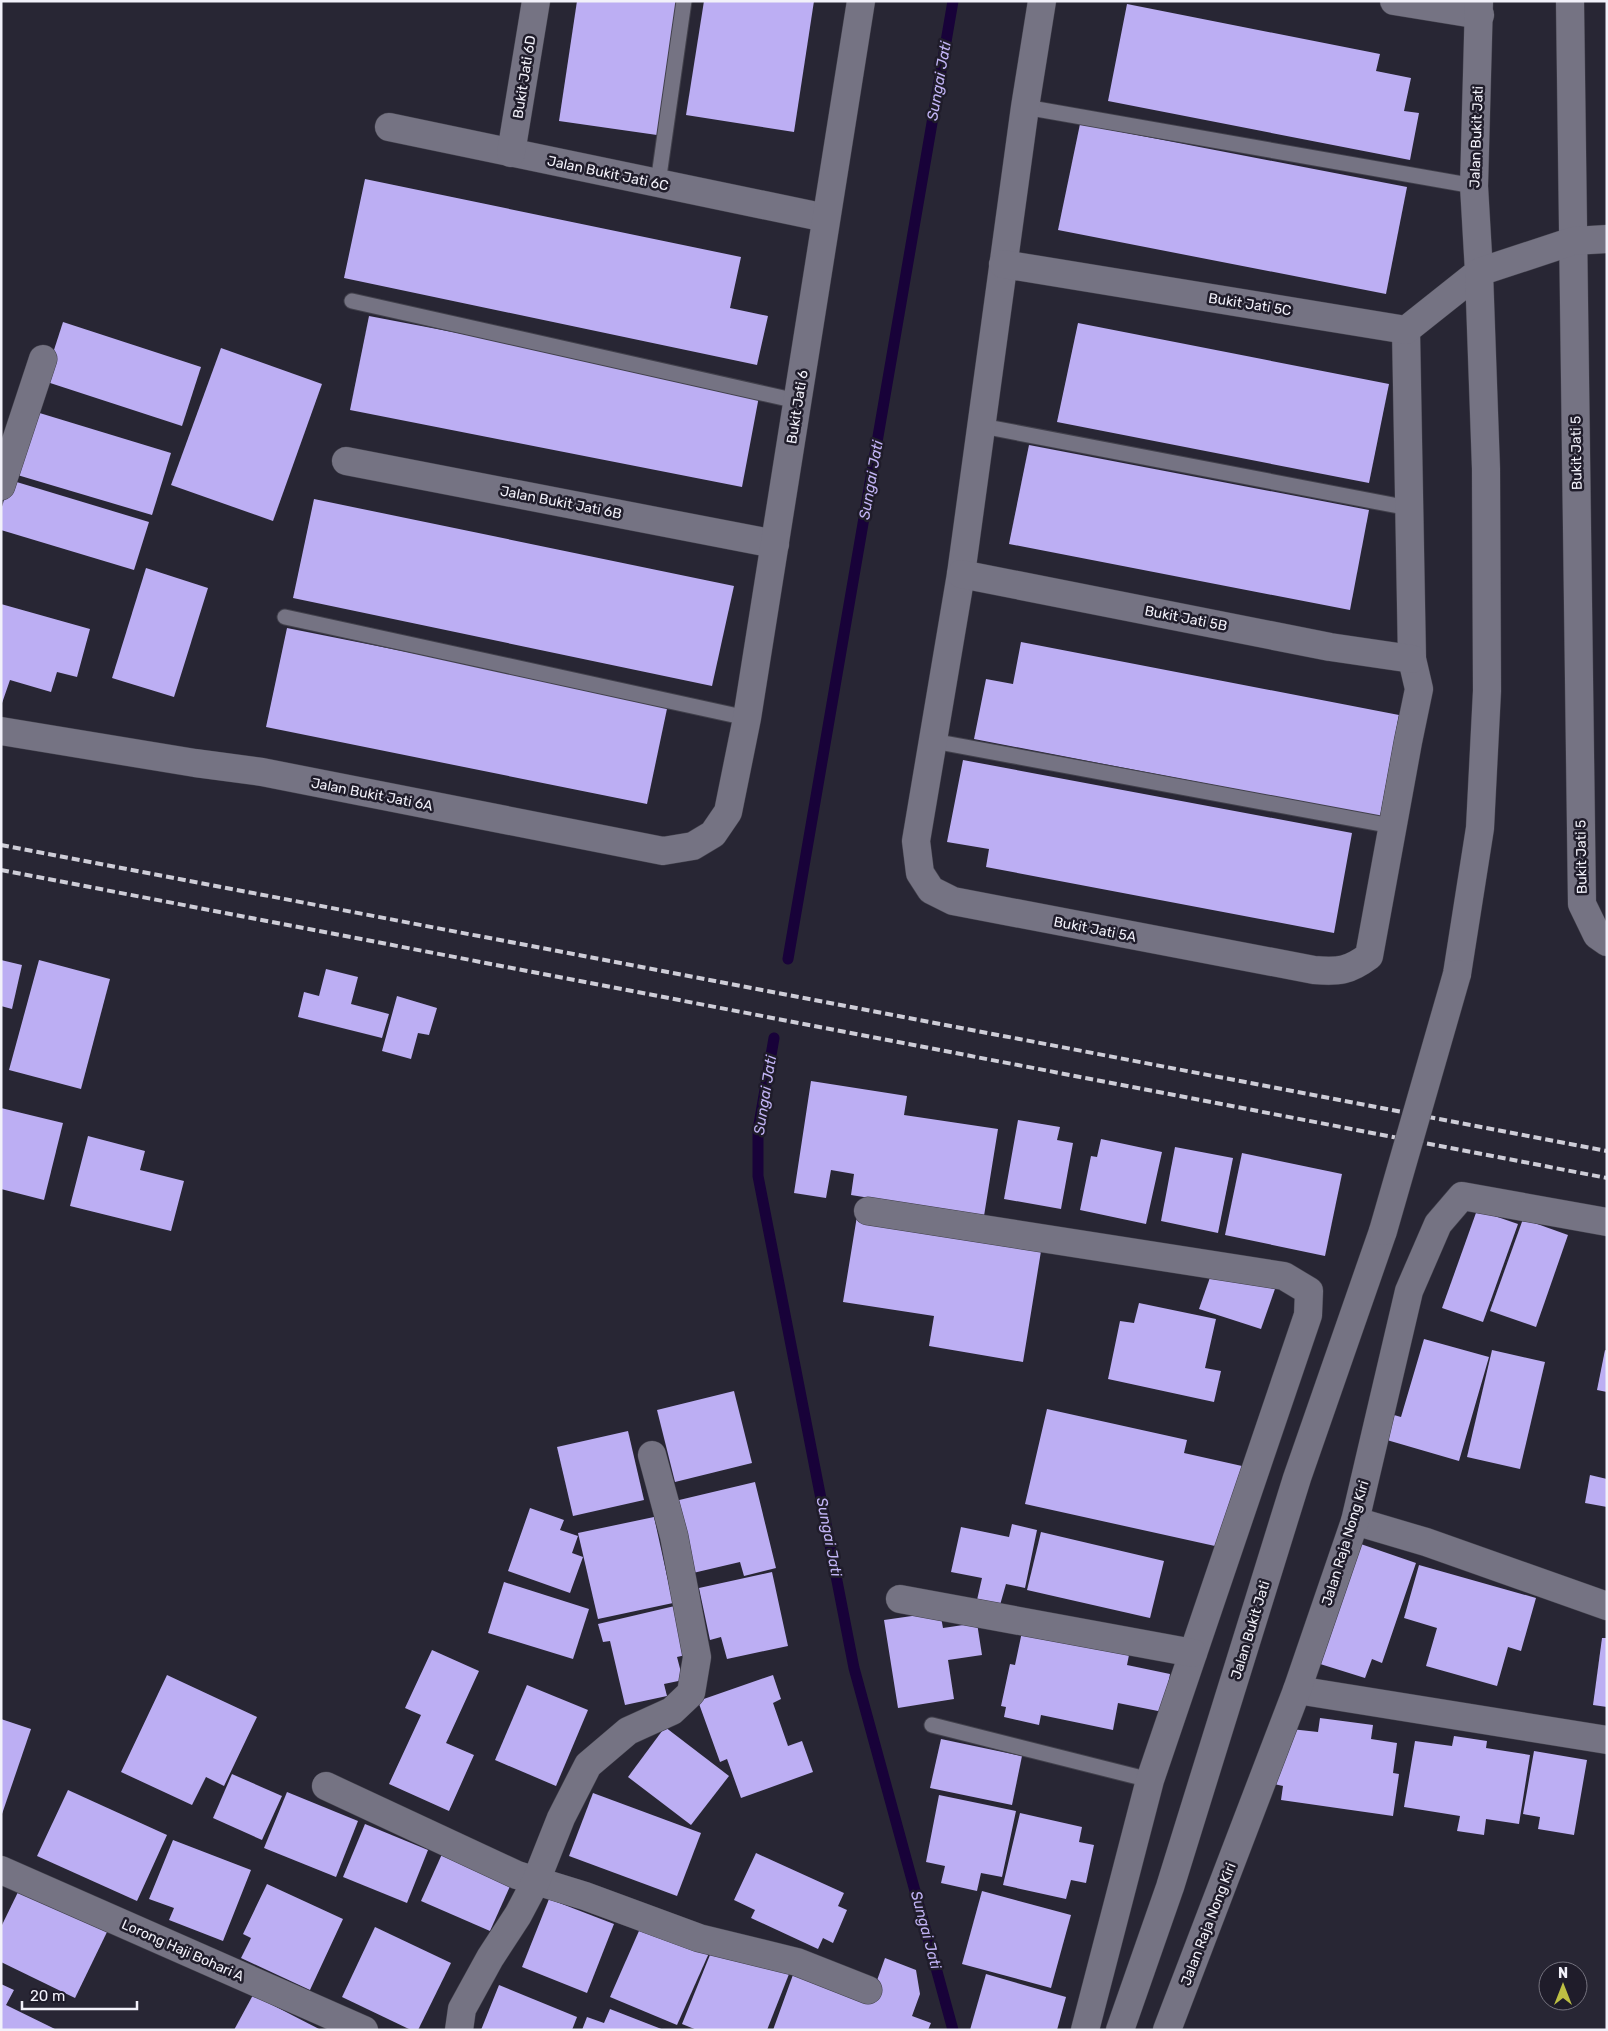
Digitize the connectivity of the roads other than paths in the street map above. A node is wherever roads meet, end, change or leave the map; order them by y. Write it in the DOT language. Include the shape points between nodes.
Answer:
graph roads {
  1 [pos="536,1"];
  2 [pos="684,1"];
  3 [pos="861,1"];
  4 [pos="1042,1"];
  5 [pos="1394,1"];
  6 [pos="1570,1"];
  7 [pos="1480,8"];
  8 [pos="1025,108"];
  9 [pos="390,126"];
  10 [pos="511,152"];
  11 [pos="658,183"];
  12 [pos="1474,186"];
  13 [pos="826,218"];
  14 [pos="1607,239"];
  15 [pos="1573,241"];
  16 [pos="1003,264"];
  17 [pos="1478,272"];
  18 [pos="352,301"];
  19 [pos="1406,330"];
  20 [pos="43,359"];
  21 [pos="797,402"];
  22 [pos="982,426"];
  23 [pos="346,461"];
  24 [pos="1,486"];
  25 [pos="1409,508"];
  26 [pos="775,544"];
  27 [pos="961,574"];
  28 [pos="285,617"];
  29 [pos="1412,659"];
  30 [pos="747,718"];
  31 [pos="1,731"];
  32 [pos="933,740"];
  33 [pos="728,812"];
  34 [pos="1392,826"];
  35 [pos="1607,942"];
  36 [pos="868,1211"];
  37 [pos="1607,1222"];
  38 [pos="652,1455"];
  39 [pos="1355,1521"];
  40 [pos="900,1599"];
  41 [pos="1607,1606"];
  42 [pos="1193,1653"];
  43 [pos="1297,1690"];
  44 [pos="932,1725"];
  45 [pos="1607,1740"];
  46 [pos="1150,1780"];
  47 [pos="326,1786"];
  48 [pos="1,1870"];
  49 [pos="536,1881"];
  50 [pos="868,1990"];
  51 [pos="364,2030"];
  52 [pos="459,2030"];
  53 [pos="1085,2030"];
  54 [pos="1120,2030"];
  55 [pos="1167,2030"];
  1 -- 10 [label="street, Bukit Jati 6D"];
  2 -- 11 [label="lane"];
  3 -- 13 [label="street, Bukit Jati 6"];
  4 -- 8 [label="street, Bukit Jati 5A"];
  5 -- 7 [label="street"];
  6 -- 15 [label="street, Bukit Jati 5"];
  7 -- 12 [label="street, Jalan Bukit Jati"];
  8 -- 12 [label="lane"];
  8 -- 16 [label="street, Bukit Jati 5A"];
  9 -- 10 [label="street, Jalan Bukit Jati 6C"];
  10 -- 11 [label="street, Jalan Bukit Jati 6C"];
  11 -- 13 [label="street, Jalan Bukit Jati 6C"];
  12 -- 17 [label="street, Jalan Bukit Jati"];
  13 -- 21 [label="street, Bukit Jati 6"];
  14 -- 15 [label="street"];
  15 -- 17 [label="street"];
  15 -- 35 [label="street, Bukit Jati 5" via="1582,904 1597,935"];
  16 -- 19 [label="street, Bukit Jati 5C"];
  16 -- 22 [label="street, Bukit Jati 5A"];
  17 -- 19 [label="street"];
  17 -- 54 [label="street, Jalan Bukit Jati, bridge" via="1486,469 1487,691 1480,828 1457,974 1383,1231 1297,1478 1170,1887"];
  18 -- 21 [label="lane"];
  19 -- 25 [label="street"];
  20 -- 24 [label="street"];
  21 -- 26 [label="street, Bukit Jati 6"];
  22 -- 25 [label="lane"];
  22 -- 27 [label="street, Bukit Jati 5A"];
  23 -- 26 [label="street, Jalan Bukit Jati 6B"];
  25 -- 29 [label="street"];
  26 -- 30 [label="street, Bukit Jati 6"];
  27 -- 29 [label="street, Bukit Jati 5B" via="1330,647"];
  27 -- 32 [label="street, Bukit Jati 5A"];
  28 -- 30 [label="lane"];
  29 -- 34 [label="street" via="1419,689"];
  30 -- 33 [label="street, Bukit Jati 6"];
  31 -- 33 [label="street, Jalan Bukit Jati 6A" via="262,772 663,851 693,846 713,834"];
  32 -- 34 [label="lane"];
  32 -- 34 [label="street, Bukit Jati 5A" via="916,841 920,873 932,890 952,901 1314,970 1337,972 1354,967 1369,956"];
  36 -- 42 [label="street" via="1284,1276 1309,1291 1308,1315"];
  37 -- 39 [label="street, Jalan Raja Nong Kiri" via="1462,1196 1438,1224 1409,1291"];
  38 -- 49 [label="street" via="674,1536 697,1657 691,1693 672,1711 628,1730 588,1765 561,1818"];
  39 -- 41 [label="street" via="1426,1542"];
  39 -- 43 [label="street, Jalan Raja Nong Kiri"];
  40 -- 42 [label="street"];
  42 -- 46 [label="street"];
  43 -- 45 [label="street"];
  43 -- 55 [label="street, Jalan Raja Nong Kiri"];
  44 -- 46 [label="lane"];
  46 -- 53 [label="street"];
  47 -- 49 [label="street"];
  48 -- 51 [label="street, Lorong Haji Bohari A"];
  49 -- 50 [label="street" via="699,1938 797,1962"];
  49 -- 52 [label="street" via="462,2009"];
}
